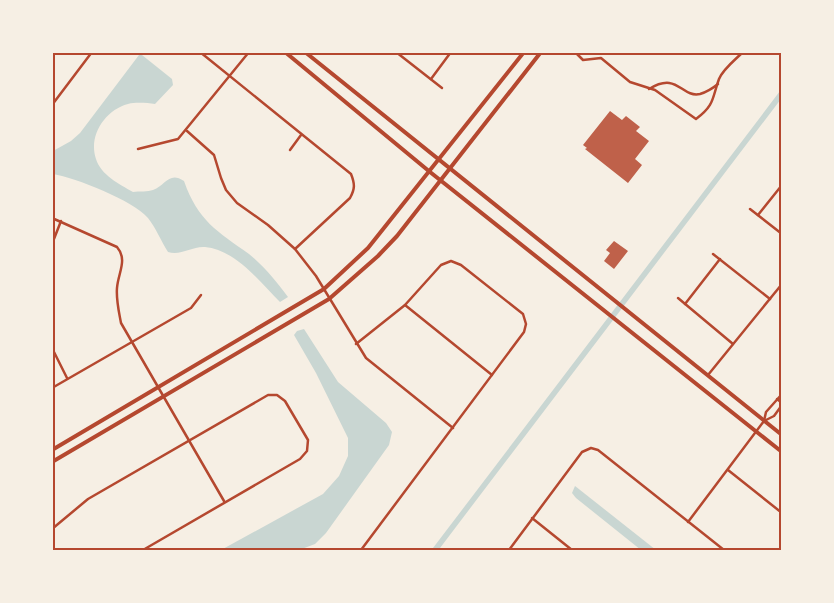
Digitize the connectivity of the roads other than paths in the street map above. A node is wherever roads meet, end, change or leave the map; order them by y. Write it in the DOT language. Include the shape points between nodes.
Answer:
graph roads {
  1 [pos="92,52"];
  2 [pos="200,52"];
  3 [pos="249,52"];
  4 [pos="285,52"];
  5 [pos="305,52"];
  6 [pos="396,52"];
  7 [pos="452,52"];
  8 [pos="524,52"];
  9 [pos="541,52"];
  10 [pos="576,52"];
  11 [pos="743,52"];
  12 [pos="230,76"];
  13 [pos="431,79"];
  14 [pos="718,84"];
  15 [pos="442,88"];
  16 [pos="649,89"];
  17 [pos="52,105"];
  18 [pos="187,130"];
  19 [pos="302,135"];
  20 [pos="138,149"];
  21 [pos="290,150"];
  22 [pos="440,159"];
  23 [pos="451,168"];
  24 [pos="430,172"];
  25 [pos="442,181"];
  26 [pos="782,185"];
  27 [pos="750,209"];
  28 [pos="758,215"];
  29 [pos="52,218"];
  30 [pos="61,221"];
  31 [pos="782,234"];
  32 [pos="52,244"];
  33 [pos="295,249"];
  34 [pos="713,254"];
  35 [pos="720,259"];
  36 [pos="782,284"];
  37 [pos="324,289"];
  38 [pos="201,295"];
  39 [pos="678,298"];
  40 [pos="329,299"];
  41 [pos="770,299"];
  42 [pos="685,304"];
  43 [pos="405,305"];
  44 [pos="132,343"];
  45 [pos="356,344"];
  46 [pos="733,344"];
  47 [pos="52,348"];
  48 [pos="492,375"];
  49 [pos="708,375"];
  50 [pos="67,378"];
  51 [pos="157,387"];
  52 [pos="52,388"];
  53 [pos="782,394"];
  54 [pos="163,396"];
  55 [pos="777,399"];
  56 [pos="782,404"];
  57 [pos="764,421"];
  58 [pos="453,428"];
  59 [pos="756,432"];
  60 [pos="782,435"];
  61 [pos="189,440"];
  62 [pos="52,450"];
  63 [pos="782,452"];
  64 [pos="52,462"];
  65 [pos="728,470"];
  66 [pos="224,501"];
  67 [pos="782,513"];
  68 [pos="532,518"];
  69 [pos="688,522"];
  70 [pos="52,529"];
  71 [pos="143,550"];
  72 [pos="361,550"];
  73 [pos="509,550"];
  74 [pos="572,550"];
  75 [pos="724,550"];
  1 -- 17 [label="street"];
  2 -- 12 [label="street"];
  3 -- 12 [label="street"];
  4 -- 24 [label="main road"];
  5 -- 22 [label="main road"];
  6 -- 13 [label="street"];
  7 -- 13 [label="street"];
  8 -- 22 [label="main road"];
  9 -- 23 [label="main road"];
  10 -- 16 [label="street" via="583,60 601,58 630,82"];
  11 -- 14 [label="street" via="724,71"];
  12 -- 18 [label="street"];
  12 -- 19 [label="street"];
  13 -- 15 [label="street"];
  14 -- 16 [label="street" via="701,94 665,82"];
  14 -- 16 [label="street" via="715,98 696,120"];
  18 -- 20 [label="street" via="169,143"];
  18 -- 33 [label="street" via="214,154 224,184 237,203 279,233"];
  19 -- 21 [label="street"];
  19 -- 33 [label="street" via="351,174 355,182 350,198"];
  22 -- 23 [label="main road"];
  22 -- 24 [label="main road"];
  23 -- 25 [label="main road"];
  23 -- 49 [label="main road"];
  24 -- 25 [label="main road"];
  24 -- 37 [label="main road" via="368,248"];
  25 -- 40 [label="main road" via="378,256"];
  25 -- 59 [label="main road"];
  26 -- 28 [label="street"];
  27 -- 28 [label="street"];
  28 -- 31 [label="street"];
  29 -- 30 [label="street"];
  30 -- 32 [label="street"];
  30 -- 44 [label="street" via="117,247 122,253 117,305 121,323"];
  33 -- 37 [label="street"];
  34 -- 35 [label="street"];
  35 -- 41 [label="street"];
  35 -- 42 [label="street"];
  36 -- 41 [label="street"];
  37 -- 40 [label="street"];
  37 -- 51 [label="main road"];
  38 -- 44 [label="street" via="191,308"];
  39 -- 42 [label="street"];
  40 -- 45 [label="street"];
  40 -- 54 [label="main road"];
  41 -- 46 [label="street"];
  42 -- 46 [label="street"];
  43 -- 45 [label="street"];
  43 -- 48 [label="street"];
  43 -- 48 [label="street" via="441,265 451,261 461,265 523,314 524,332"];
  44 -- 50 [label="street"];
  44 -- 51 [label="street"];
  45 -- 58 [label="street" via="366,358"];
  46 -- 49 [label="street"];
  47 -- 50 [label="street"];
  48 -- 58 [label="street"];
  49 -- 57 [label="main road"];
  50 -- 52 [label="street"];
  51 -- 54 [label="street"];
  51 -- 62 [label="main road"];
  53 -- 55 [label="street"];
  54 -- 61 [label="street"];
  54 -- 64 [label="main road"];
  55 -- 56 [label="street"];
  55 -- 57 [label="street" via="766,412"];
  56 -- 57 [label="street" via="774,416"];
  57 -- 59 [label="street"];
  57 -- 60 [label="main road"];
  58 -- 72 [label="street"];
  59 -- 63 [label="main road"];
  59 -- 65 [label="street"];
  61 -- 66 [label="street"];
  61 -- 66 [label="street" via="268,395 277,395 285,401 308,440 307,451 300,459"];
  61 -- 70 [label="street" via="88,499"];
  65 -- 67 [label="street"];
  65 -- 69 [label="street"];
  66 -- 71 [label="street"];
  68 -- 69 [label="street" via="582,452 591,448 598,450"];
  68 -- 73 [label="street"];
  68 -- 74 [label="street"];
  69 -- 75 [label="street"];
}
